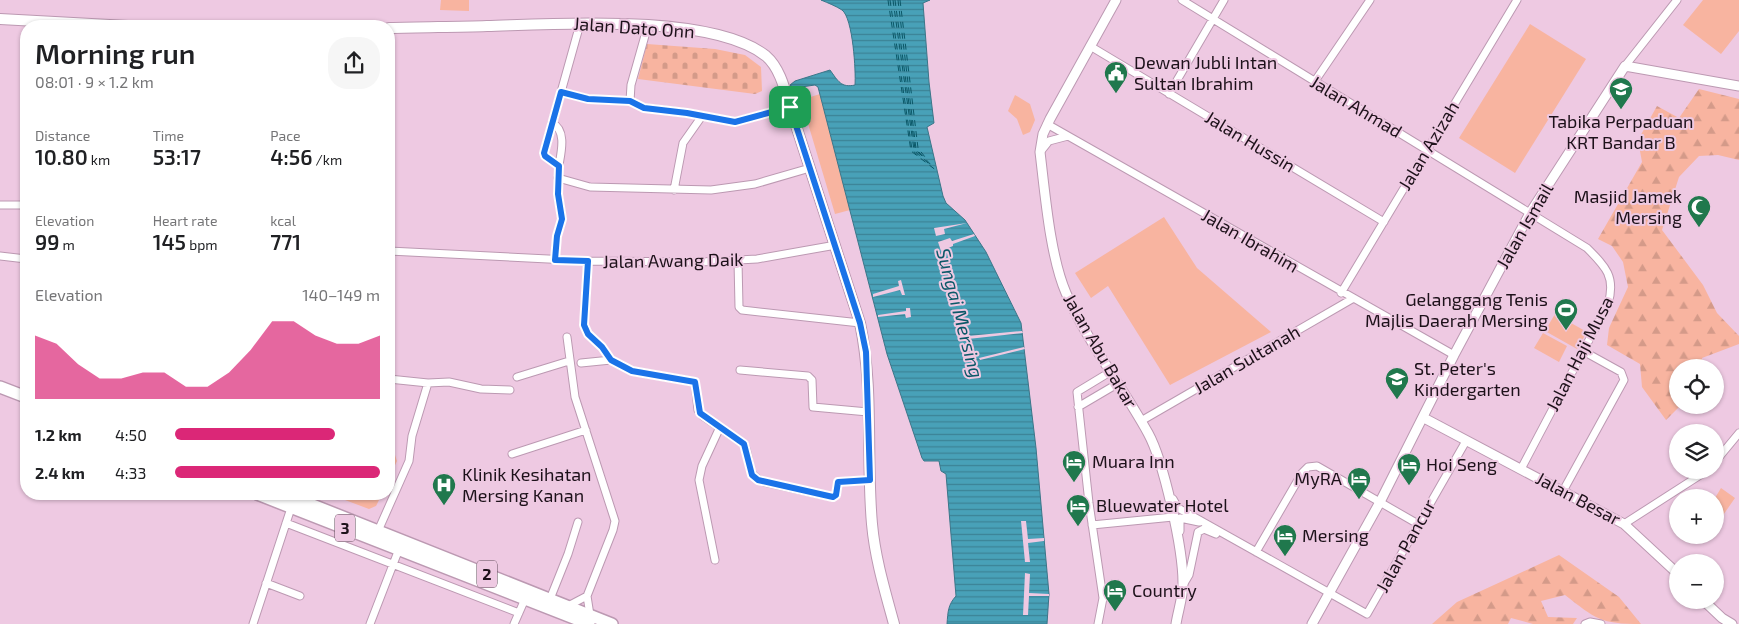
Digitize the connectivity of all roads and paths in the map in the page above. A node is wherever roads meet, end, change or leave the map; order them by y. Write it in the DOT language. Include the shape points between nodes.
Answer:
graph roads {
  1 [pos="1116,0"];
  2 [pos="1182,0"];
  3 [pos="1224,0"];
  4 [pos="1370,0"];
  5 [pos="1517,0"];
  6 [pos="1677,0"];
  7 [pos="0,19"];
  8 [pos="1213,19"];
  9 [pos="20,20"];
  10 [pos="580,24"];
  11 [pos="648,25"];
  12 [pos="395,28"];
  13 [pos="1090,46"];
  14 [pos="1626,66"];
  15 [pos="1315,81"];
  16 [pos="1739,86"];
  17 [pos="561,92"];
  18 [pos="1170,94"];
  19 [pos="630,101"];
  20 [pos="790,107"];
  21 [pos="702,116"];
  22 [pos="552,123"];
  23 [pos="1047,124"];
  24 [pos="1068,136"];
  25 [pos="1427,150"];
  26 [pos="1040,152"];
  27 [pos="559,166"];
  28 [pos="810,168"];
  29 [pos="558,178"];
  30 [pos="674,190"];
  31 [pos="0,205"];
  32 [pos="20,205"];
  33 [pos="1530,213"];
  34 [pos="1384,222"];
  35 [pos="836,245"];
  36 [pos="395,251"];
  37 [pos="0,256"];
  38 [pos="20,258"];
  39 [pos="555,260"];
  40 [pos="588,261"];
  41 [pos="738,261"];
  42 [pos="1341,293"];
  43 [pos="1352,299"];
  44 [pos="860,323"];
  45 [pos="567,337"];
  46 [pos="1583,352"];
  47 [pos="1454,355"];
  48 [pos="611,360"];
  49 [pos="569,361"];
  50 [pos="581,363"];
  51 [pos="740,370"];
  52 [pos="1110,372"];
  53 [pos="517,377"];
  54 [pos="395,380"];
  55 [pos="428,383"];
  56 [pos="1117,384"];
  57 [pos="0,386"];
  58 [pos="510,390"];
  59 [pos="20,394"];
  60 [pos="1078,408"];
  61 [pos="868,412"];
  62 [pos="1424,418"];
  63 [pos="1141,421"];
  64 [pos="720,427"];
  65 [pos="586,430"];
  66 [pos="1739,433"];
  67 [pos="1466,441"];
  68 [pos="1156,449"];
  69 [pos="1724,451"];
  70 [pos="512,454"];
  71 [pos="1521,469"];
  72 [pos="1694,479"];
  73 [pos="870,480"];
  74 [pos="1563,490"];
  75 [pos="395,493"];
  76 [pos="290,500"];
  77 [pos="392,500"];
  78 [pos="1380,502"];
  79 [pos="1173,517"];
  80 [pos="578,522"];
  81 [pos="1203,522"];
  82 [pos="286,523"];
  83 [pos="1418,524"];
  84 [pos="1624,524"];
  85 [pos="1092,525"];
  86 [pos="378,531"];
  87 [pos="1228,536"];
  88 [pos="399,549"];
  89 [pos="1256,552"];
  90 [pos="1180,553"];
  91 [pos="715,560"];
  92 [pos="394,564"];
  93 [pos="1669,566"];
  94 [pos="266,583"];
  95 [pos="1184,584"];
  96 [pos="1329,594"];
  97 [pos="300,596"];
  98 [pos="587,596"];
  99 [pos="525,599"];
  100 [pos="550,599"];
  101 [pos="568,606"];
  102 [pos="1713,609"];
  103 [pos="519,613"];
  104 [pos="592,620"];
  105 [pos="1729,623"];
  106 [pos="253,624"];
  107 [pos="370,624"];
  108 [pos="514,624"];
  109 [pos="612,624"];
  110 [pos="894,624"];
  111 [pos="1098,624"];
  112 [pos="1176,624"];
  113 [pos="1312,624"];
  114 [pos="1585,624"];
  115 [pos="1601,624"];
  1 -- 13 [label="street, Jalan Abu Bakar"];
  2 -- 8 [label="street, Jalan Ahmad"];
  3 -- 8 [label="street"];
  4 -- 15 [label="street"];
  5 -- 25 [label="street, Jalan Azizah"];
  6 -- 14 [label="street, Jalan Ismail"];
  7 -- 9 [label="main road"];
  8 -- 15 [label="street, Jalan Ahmad"];
  8 -- 18 [label="street"];
  10 -- 11 [label="main road, Jalan Dato Onn"];
  10 -- 12 [label="main road, Jalan Dato Onn"];
  10 -- 17 [label="street"];
  11 -- 19 [label="street" via="631,85"];
  11 -- 20 [label="main road, Jalan Dato Onn" via="720,36 760,52 775,66"];
  13 -- 18 [label="street, Jalan Hussin"];
  13 -- 23 [label="street, Jalan Abu Bakar"];
  14 -- 16 [label="street"];
  14 -- 33 [label="street, Jalan Ismail"];
  15 -- 25 [label="street, Jalan Ahmad"];
  17 -- 19 [label="street" via="588,99"];
  17 -- 22 [label="street"];
  18 -- 34 [label="street, Jalan Hussin"];
  19 -- 21 [label="street" via="644,108"];
  20 -- 21 [label="street" via="740,122"];
  20 -- 28 [label="main road, Jalan Dato Onn"];
  21 -- 30 [label="street" via="683,143"];
  22 -- 27 [label="street" via="557,126 561,137"];
  22 -- 27 [label="street" via="545,156"];
  23 -- 24 [label="street, Jalan Ibrahim"];
  23 -- 26 [label="street, Jalan Abu Bakar"];
  24 -- 26 [label="street" via="1049,141"];
  24 -- 42 [label="street, Jalan Ibrahim"];
  25 -- 33 [label="street, Jalan Ahmad"];
  25 -- 34 [label="street, Jalan Azizah"];
  26 -- 52 [label="street, Jalan Abu Bakar" via="1056,260 1065,291"];
  27 -- 29 [label="street"];
  28 -- 30 [label="street" via="734,188"];
  28 -- 35 [label="main road, Jalan Dato Onn"];
  29 -- 30 [label="street" via="590,187"];
  29 -- 39 [label="street" via="562,219"];
  31 -- 32 [label="street"];
  33 -- 46 [label="street, Jalan Haji Musa" via="1587,248 1610,274 1613,289 1608,304"];
  33 -- 47 [label="street, Jalan Ismail"];
  34 -- 42 [label="street, Jalan Azizah"];
  35 -- 41 [label="street, Jalan Awang Daik"];
  35 -- 44 [label="main road, Jalan Dato Onn"];
  36 -- 39 [label="street, Jalan Awang Daik"];
  37 -- 38 [label="street"];
  39 -- 40 [label="street, Jalan Awang Daik"];
  40 -- 41 [label="street, Jalan Awang Daik"];
  40 -- 48 [label="street" via="585,330"];
  41 -- 44 [label="street" via="739,307 742,310"];
  42 -- 43 [label="street, Jalan Ibrahim"];
  43 -- 47 [label="street, Jalan Ibrahim"];
  43 -- 63 [label="street, Jalan Sultanah"];
  44 -- 61 [label="main road, Jalan Dato Onn" via="866,352"];
  45 -- 49 [label="street"];
  46 -- 71 [label="street, Jalan Haji Musa"];
  46 -- 74 [label="street" via="1621,372 1624,380"];
  47 -- 62 [label="street, Jalan Ismail"];
  48 -- 50 [label="street"];
  48 -- 64 [label="street" via="632,371 695,382 698,410"];
  49 -- 53 [label="street"];
  49 -- 65 [label="street" via="573,388"];
  51 -- 61 [label="street" via="808,376 812,380 813,407"];
  52 -- 56 [label="street, Jalan Abu Bakar"];
  52 -- 60 [label="street" via="1077,392"];
  54 -- 55 [label="street"];
  55 -- 58 [label="street" via="449,382 481,389"];
  55 -- 75 [label="street" via="412,436 409,461"];
  56 -- 60 [label="street"];
  56 -- 63 [label="street, Jalan Abu Bakar"];
  57 -- 59 [label="highway"];
  60 -- 85 [label="street"];
  61 -- 73 [label="main road, Jalan Dato Onn"];
  62 -- 67 [label="street, Jalan Besar"];
  62 -- 78 [label="street, Jalan Ismail"];
  63 -- 68 [label="street, Jalan Abu Bakar"];
  64 -- 73 [label="street" via="744,444 752,475 764,482 833,497 838,482"];
  64 -- 91 [label="street" via="699,480"];
  65 -- 70 [label="street"];
  65 -- 98 [label="street" via="615,521"];
  66 -- 69 [label="street"];
  67 -- 71 [label="street, Jalan Besar"];
  67 -- 83 [label="street, Jalan Pancur"];
  68 -- 79 [label="street, Jalan Abu Bakar"];
  68 -- 81 [label="street" via="1176,506"];
  71 -- 74 [label="street, Jalan Besar"];
  72 -- 84 [label="street"];
  73 -- 110 [label="main road, Jalan Dato Onn" via="876,557"];
  74 -- 84 [label="street, Jalan Besar"];
  76 -- 82 [label="street"];
  76 -- 86 [label="highway, 3"];
  76 -- 88 [label="highway, 3"];
  77 -- 86 [label="street"];
  78 -- 83 [label="street"];
  78 -- 89 [label="street" via="1318,466 1308,467"];
  78 -- 96 [label="street, Jalan Ismail"];
  79 -- 85 [label="street"];
  79 -- 90 [label="street, Jalan Abu Bakar"];
  80 -- 100 [label="street"];
  81 -- 87 [label="street"];
  81 -- 90 [label="street" via="1180,518"];
  82 -- 92 [label="street"];
  82 -- 94 [label="street"];
  83 -- 96 [label="street, Jalan Pancur" via="1368,614"];
  84 -- 93 [label="street, Jalan Besar"];
  85 -- 111 [label="street" via="1103,598"];
  86 -- 100 [label="highway, 2"];
  87 -- 89 [label="street"];
  87 -- 95 [label="street" via="1222,537 1204,529 1198,532"];
  88 -- 92 [label="street"];
  88 -- 99 [label="highway, 3"];
  89 -- 96 [label="street"];
  90 -- 95 [label="street, Jalan Abu Bakar"];
  92 -- 103 [label="street"];
  92 -- 107 [label="street"];
  94 -- 97 [label="street"];
  94 -- 106 [label="street"];
  95 -- 112 [label="street, Jalan Abu Bakar"];
  96 -- 113 [label="street, Jalan Ismail"];
  98 -- 101 [label="street"];
  98 -- 104 [label="street"];
  99 -- 103 [label="street"];
  99 -- 104 [label="highway, 3"];
  100 -- 101 [label="highway, 2"];
  101 -- 104 [label="highway, 2"];
  102 -- 105 [label="street"];
  103 -- 108 [label="street"];
  104 -- 109 [label="highway, 2"];
  114 -- 115 [label="street"];
}
